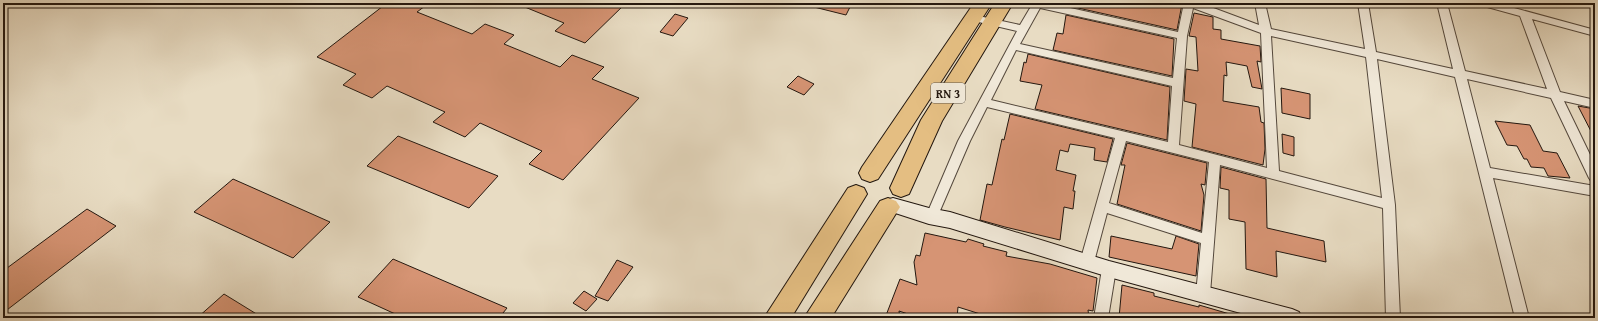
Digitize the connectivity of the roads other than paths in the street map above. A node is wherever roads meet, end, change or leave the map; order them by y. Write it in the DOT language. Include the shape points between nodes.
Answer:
graph roads {
  1 [pos="1004,3"];
  2 [pos="1038,3"];
  3 [pos="1189,3"];
  4 [pos="1260,3"];
  5 [pos="1363,3"];
  6 [pos="1442,3"];
  7 [pos="1484,3"];
  8 [pos="983,15"];
  9 [pos="1525,15"];
  10 [pos="1023,29"];
  11 [pos="1266,31"];
  12 [pos="1595,33"];
  13 [pos="1182,36"];
  14 [pos="1013,46"];
  15 [pos="1372,56"];
  16 [pos="1460,74"];
  17 [pos="1178,83"];
  18 [pos="1555,95"];
  19 [pos="984,102"];
  20 [pos="1595,104"];
  21 [pos="1122,136"];
  22 [pos="1173,148"];
  23 [pos="1215,159"];
  24 [pos="1485,172"];
  25 [pos="870,173"];
  26 [pos="1273,174"];
  27 [pos="1595,178"];
  28 [pos="1595,191"];
  29 [pos="856,194"];
  30 [pos="896,198"];
  31 [pos="1389,205"];
  32 [pos="1102,206"];
  33 [pos="942,215"];
  34 [pos="1208,240"];
  35 [pos="1087,262"];
  36 [pos="1109,269"];
  37 [pos="1203,294"];
  38 [pos="777,318"];
  39 [pos="817,318"];
  40 [pos="1101,318"];
  41 [pos="1292,318"];
  42 [pos="1392,318"];
  43 [pos="1522,318"];
  1 -- 8 [label="highway, RN 3"];
  2 -- 10 [label="street"];
  2 -- 13 [label="street"];
  3 -- 11 [label="street"];
  3 -- 13 [label="street"];
  4 -- 11 [label="street"];
  5 -- 15 [label="street"];
  6 -- 16 [label="street"];
  7 -- 9 [label="street"];
  8 -- 10 [label="street"];
  8 -- 25 [label="highway, RN 3"];
  8 -- 30 [label="highway, RN 3"];
  9 -- 12 [label="street"];
  9 -- 18 [label="street"];
  10 -- 14 [label="street"];
  11 -- 15 [label="street"];
  11 -- 26 [label="street"];
  13 -- 17 [label="street"];
  14 -- 17 [label="street"];
  14 -- 19 [label="street"];
  15 -- 16 [label="street"];
  15 -- 31 [label="street"];
  16 -- 18 [label="street"];
  16 -- 24 [label="street"];
  17 -- 22 [label="street"];
  18 -- 20 [label="street"];
  18 -- 27 [label="street"];
  19 -- 21 [label="street"];
  19 -- 33 [label="street" via="964,141"];
  21 -- 22 [label="street"];
  21 -- 32 [label="street"];
  22 -- 23 [label="street"];
  23 -- 26 [label="street"];
  23 -- 34 [label="street"];
  24 -- 28 [label="street"];
  24 -- 43 [label="street"];
  25 -- 29 [label="highway" via="859,179"];
  25 -- 30 [label="highway" via="876,172 895,178"];
  26 -- 31 [label="street"];
  29 -- 30 [label="highway" via="859,200 872,207"];
  29 -- 38 [label="highway"];
  30 -- 33 [label="main road" via="929,216"];
  30 -- 39 [label="highway, RN 3"];
  31 -- 42 [label="street"];
  32 -- 34 [label="street"];
  32 -- 35 [label="street"];
  33 -- 35 [label="main road"];
  34 -- 37 [label="street"];
  35 -- 36 [label="main road"];
  36 -- 37 [label="main road"];
  36 -- 40 [label="street"];
  37 -- 41 [label="main road"];
}
